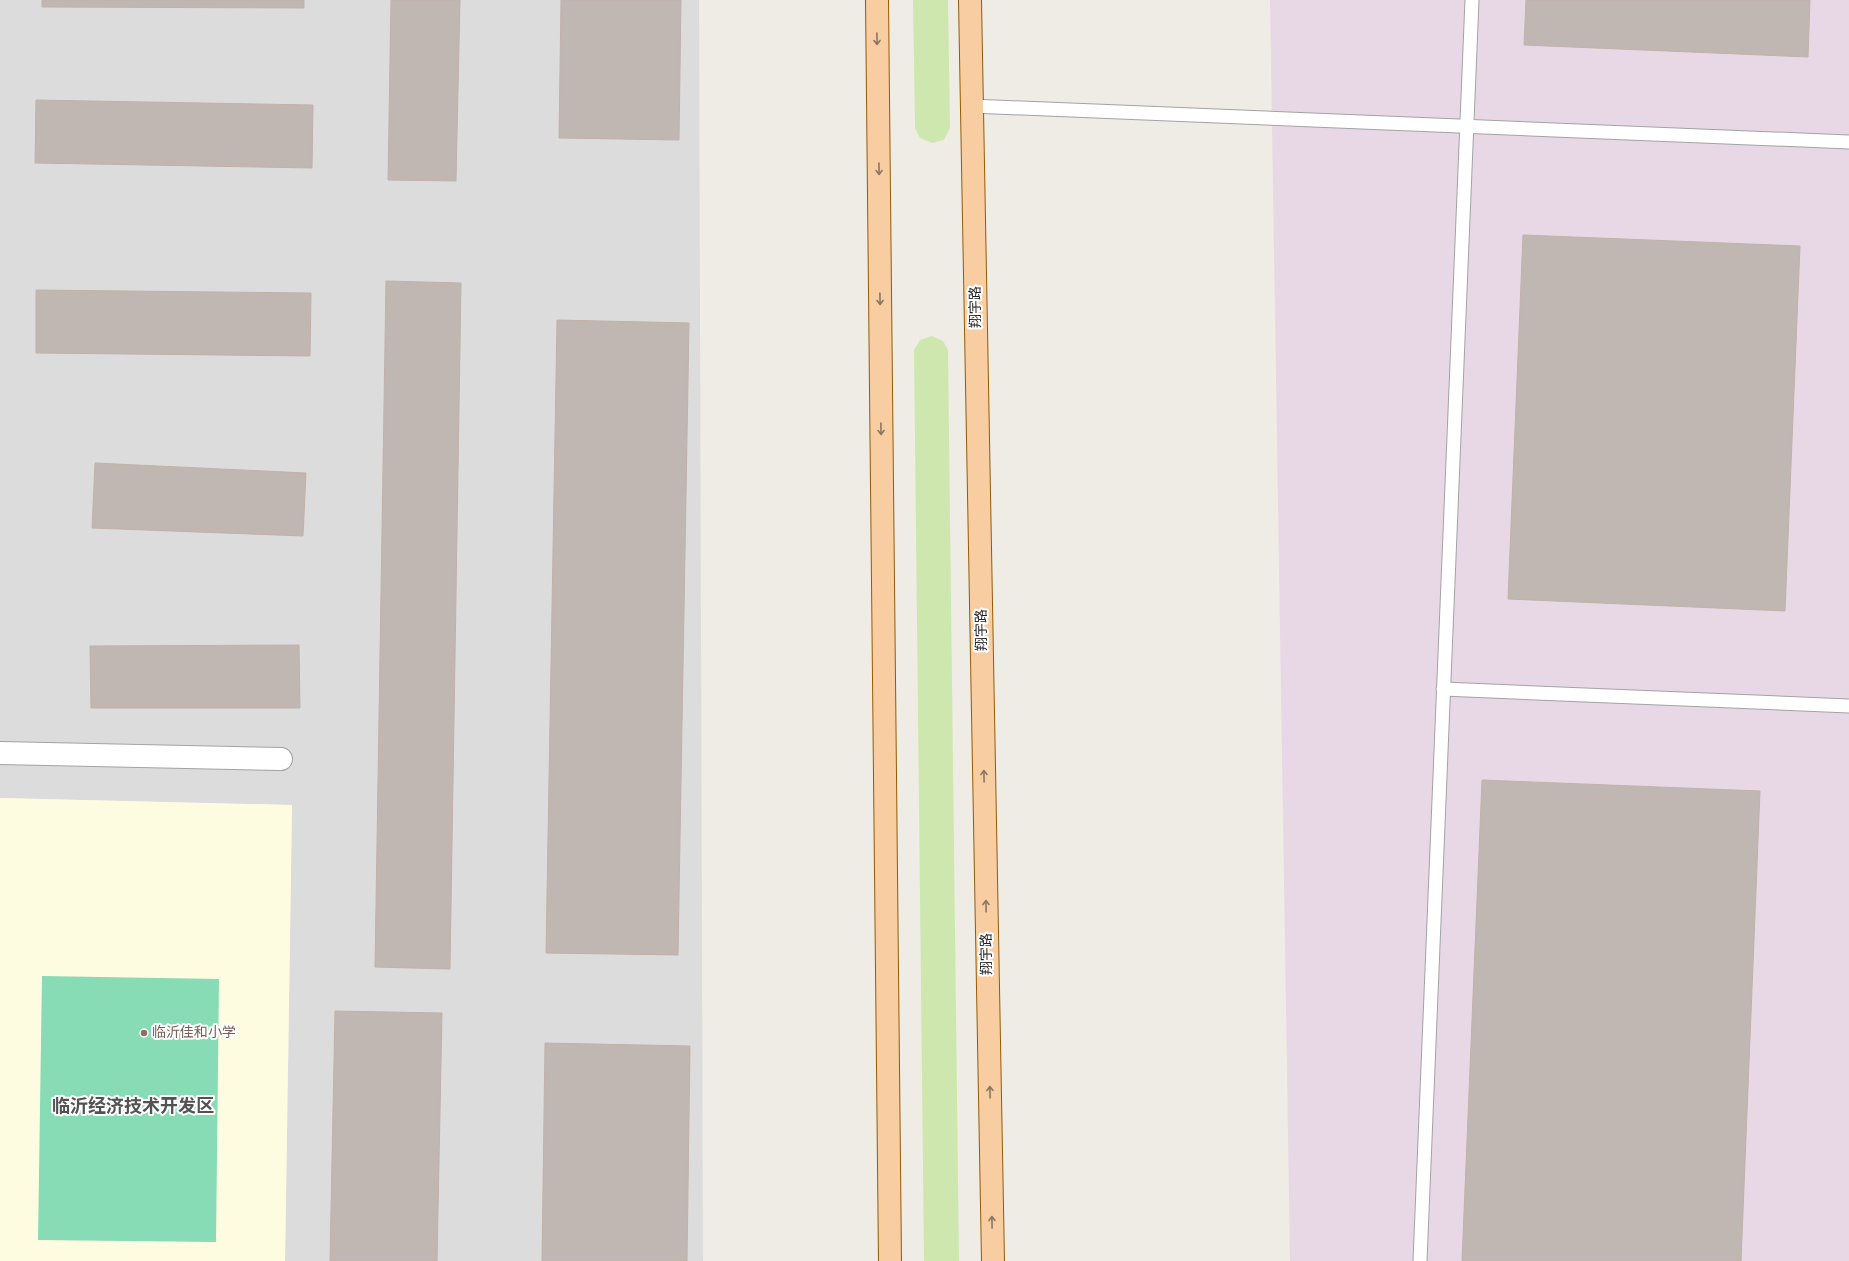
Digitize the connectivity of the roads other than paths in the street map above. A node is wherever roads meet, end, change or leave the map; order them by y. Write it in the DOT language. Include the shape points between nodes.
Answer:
graph roads {
  1 [pos="877,0"];
  2 [pos="970,0"];
  3 [pos="1472,0"];
  4 [pos="972,106"];
  5 [pos="1467,127"];
  6 [pos="1849,142"];
  7 [pos="1444,689"];
  8 [pos="1849,706"];
  9 [pos="0,753"];
  10 [pos="281,759"];
  11 [pos="890,1261"];
  12 [pos="993,1261"];
  13 [pos="1420,1261"];
  1 -- 11 [label="main road, one-way"];
  2 -- 4 [label="main road, 翔宇路"];
  3 -- 5 [label="lane"];
  4 -- 5 [label="lane"];
  12 -- 4 [label="main road, 翔宇路, one-way"];
  5 -- 6 [label="lane"];
  5 -- 7 [label="lane"];
  7 -- 8 [label="lane"];
  7 -- 13 [label="lane"];
  9 -- 10 [label="street"];
}
